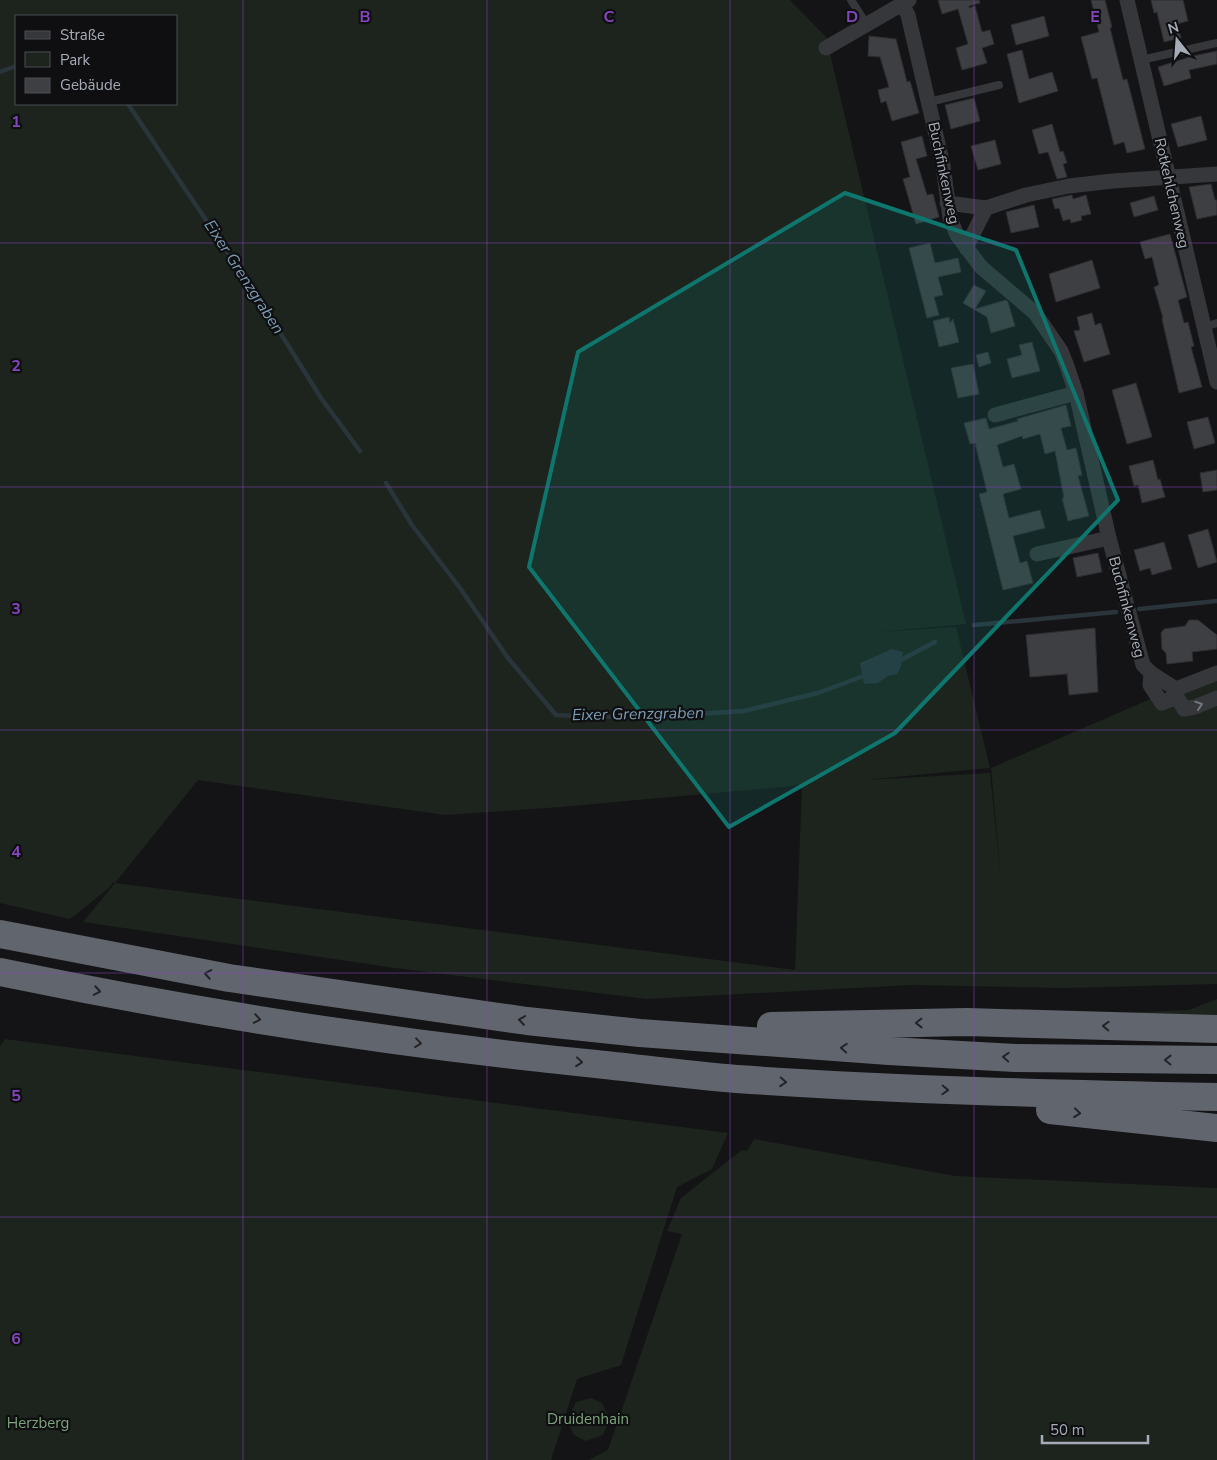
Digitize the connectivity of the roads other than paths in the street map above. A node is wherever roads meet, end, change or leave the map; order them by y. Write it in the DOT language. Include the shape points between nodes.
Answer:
graph roads {
  1 [pos="851,0"];
  2 [pos="1127,0"];
  3 [pos="905,2"];
  4 [pos="867,25"];
  5 [pos="1217,43"];
  6 [pos="826,48"];
  7 [pos="1141,60"];
  8 [pos="999,85"];
  9 [pos="929,102"];
  10 [pos="1217,174"];
  11 [pos="1168,177"];
  12 [pos="947,203"];
  13 [pos="986,208"];
  14 [pos="966,248"];
  15 [pos="1210,325"];
  16 [pos="1217,382"];
  17 [pos="1076,394"];
  18 [pos="995,415"];
  19 [pos="1109,538"];
  20 [pos="1037,554"];
  21 [pos="1217,673"];
  22 [pos="1177,693"];
  23 [pos="1217,698"];
  24 [pos="11,937"];
  25 [pos="0,972"];
  26 [pos="1217,1024"];
  27 [pos="1217,1028"];
  28 [pos="1190,1029"];
  29 [pos="640,1033"];
  30 [pos="1217,1060"];
  31 [pos="1014,1093"];
  32 [pos="1217,1097"];
  33 [pos="1217,1128"];
  1 -- 4 [label="lane"];
  2 -- 7 [label="street, Rotkehlchenweg"];
  3 -- 4 [label="street"];
  3 -- 9 [label="street, Buchfinkenweg"];
  4 -- 6 [label="street"];
  5 -- 7 [label="lane"];
  7 -- 11 [label="street, Rotkehlchenweg"];
  8 -- 9 [label="lane"];
  9 -- 12 [label="street, Buchfinkenweg" via="943,164"];
  10 -- 11 [label="street"];
  11 -- 13 [label="street" via="1069,186"];
  11 -- 15 [label="street, Rotkehlchenweg"];
  12 -- 13 [label="street"];
  12 -- 14 [label="street, Buchfinkenweg" via="957,235"];
  13 -- 14 [label="street"];
  14 -- 17 [label="street, Buchfinkenweg" via="981,267 1035,313 1061,351"];
  15 -- 16 [label="street, Rotkehlchenweg"];
  17 -- 18 [label="street"];
  17 -- 19 [label="street, Buchfinkenweg"];
  19 -- 20 [label="street, Buchfinkenweg"];
  19 -- 22 [label="street, Buchfinkenweg" via="1140,657 1150,673 1150,684 1162,703"];
  21 -- 22 [label="street"];
  22 -- 23 [label="street, one-way" via="1184,709"];
  29 -- 24 [label="highway, one-way" via="527,1021 229,978"];
  25 -- 31 [label="highway, one-way" via="338,1032 524,1057 734,1078"];
  26 -- 28 [label="highway"];
  27 -- 28 [label="highway"];
  28 -- 29 [label="highway, one-way" via="967,1022 717,1025"];
  30 -- 29 [label="highway, one-way" via="986,1056"];
  31 -- 32 [label="highway"];
  31 -- 33 [label="highway, one-way" via="1050,1110"];
}
